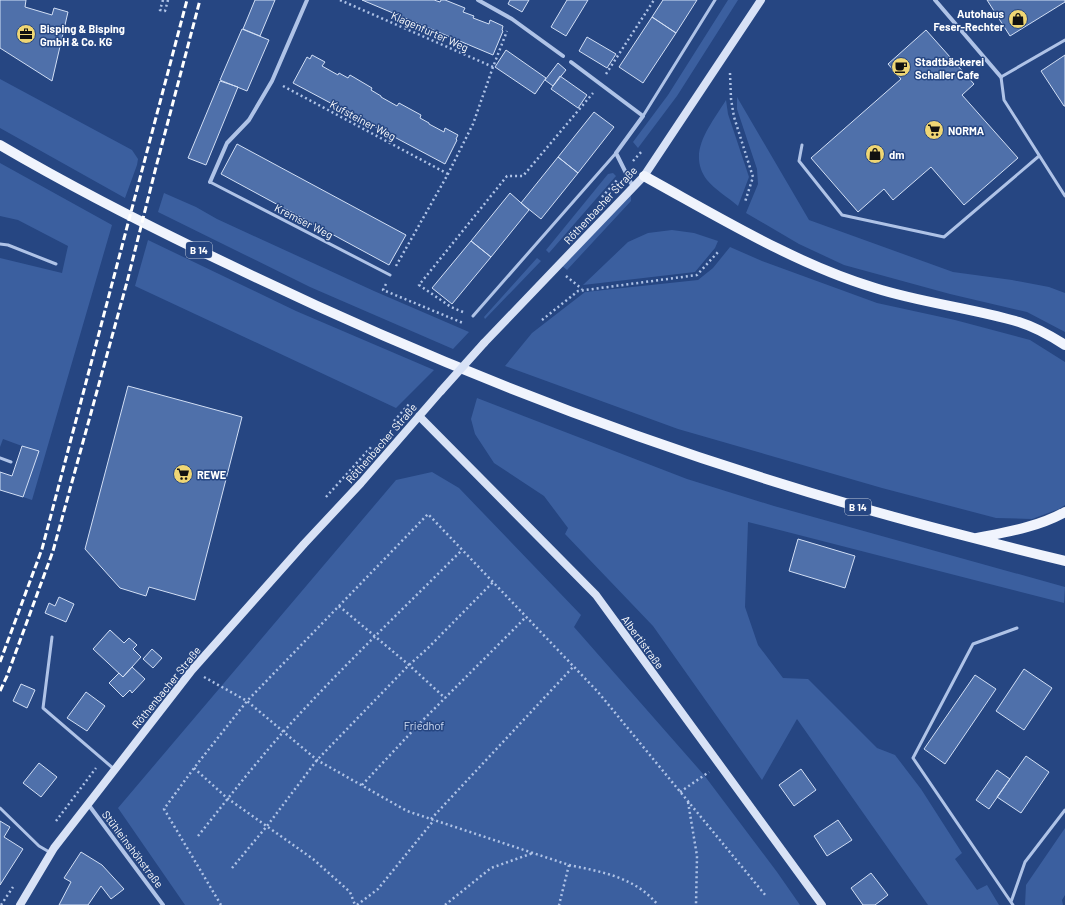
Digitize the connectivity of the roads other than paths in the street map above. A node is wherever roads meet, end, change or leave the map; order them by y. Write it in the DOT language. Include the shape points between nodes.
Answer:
graph roads {
  1 [pos="307,0"];
  2 [pos="478,0"];
  3 [pos="715,0"];
  4 [pos="761,0"];
  5 [pos="935,0"];
  6 [pos="1065,40"];
  7 [pos="563,56"];
  8 [pos="571,62"];
  9 [pos="1001,77"];
  10 [pos="642,116"];
  11 [pos="0,145"];
  12 [pos="802,145"];
  13 [pos="616,153"];
  14 [pos="1039,156"];
  15 [pos="644,176"];
  16 [pos="210,182"];
  17 [pos="633,187"];
  18 [pos="1065,196"];
  19 [pos="0,244"];
  20 [pos="56,264"];
  21 [pos="390,275"];
  22 [pos="473,316"];
  23 [pos="1065,345"];
  24 [pos="419,416"];
  25 [pos="0,458"];
  26 [pos="11,462"];
  27 [pos="1065,512"];
  28 [pos="974,539"];
  29 [pos="1065,561"];
  30 [pos="1017,628"];
  31 [pos="52,637"];
  32 [pos="114,769"];
  33 [pos="88,804"];
  34 [pos="0,808"];
  35 [pos="1065,810"];
  36 [pos="51,853"];
  37 [pos="1012,904"];
  38 [pos="20,905"];
  39 [pos="163,905"];
  40 [pos="822,905"];
  1 -- 16 [label="street" via="272,81 249,120 227,143"];
  2 -- 7 [label="street" via="512,19"];
  3 -- 10 [label="lane"];
  4 -- 15 [label="main road, Röthenbacher Straße"];
  5 -- 9 [label="street"];
  6 -- 9 [label="lane"];
  8 -- 10 [label="street"];
  9 -- 14 [label="lane" via="1004,100"];
  10 -- 13 [label="street"];
  11 -- 28 [label="main road, B 14" via="162,233 403,345 570,412 742,472"];
  12 -- 14 [label="lane" via="799,161 842,215 944,237"];
  13 -- 17 [label="street"];
  13 -- 22 [label="lane"];
  14 -- 18 [label="lane"];
  15 -- 17 [label="main road, Röthenbacher Straße"];
  15 -- 23 [label="main road" via="767,243 838,275 909,298 1020,322"];
  16 -- 21 [label="lane, Kremser Weg"];
  17 -- 24 [label="main road, Röthenbacher Straße, bridge" via="484,343"];
  19 -- 20 [label="lane"];
  24 -- 32 [label="main road, Röthenbacher Straße" via="192,670"];
  24 -- 40 [label="main road, Albertistraße" via="596,595"];
  25 -- 26 [label="lane"];
  27 -- 28 [label="main road" via="1032,526"];
  28 -- 29 [label="main road, B 14"];
  30 -- 37 [label="lane" via="973,644 913,758"];
  31 -- 32 [label="lane" via="43,708"];
  32 -- 33 [label="main road, Röthenbacher Straße"];
  33 -- 36 [label="main road, Röthenbacher Straße"];
  33 -- 39 [label="street, Stühleinshöhstraße"];
  34 -- 36 [label="lane" via="39,846"];
  35 -- 37 [label="lane" via="1025,862"];
  36 -- 38 [label="main road, Röthenbacher Straße"];
}
